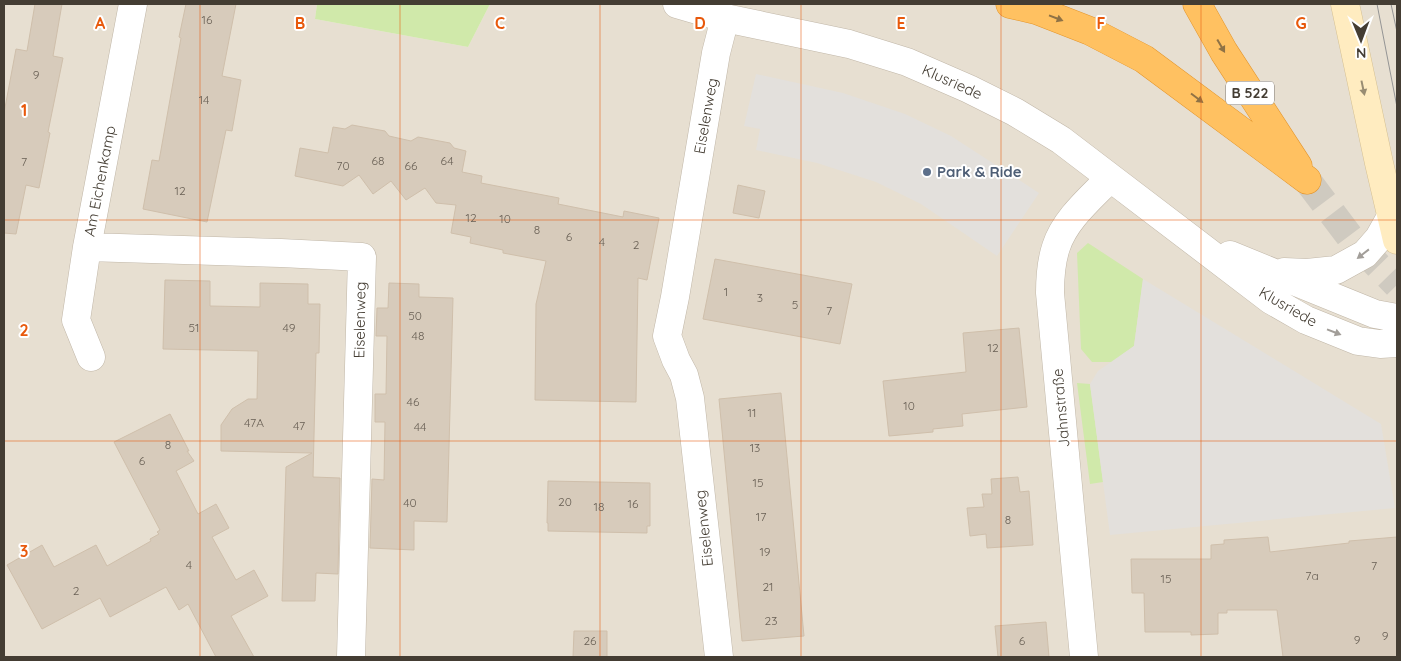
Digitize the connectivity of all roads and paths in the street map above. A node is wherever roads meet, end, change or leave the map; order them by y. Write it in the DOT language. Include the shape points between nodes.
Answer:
graph roads {
  1 [pos="134,4"];
  2 [pos="677,4"];
  3 [pos="1010,4"];
  4 [pos="1197,4"];
  5 [pos="1345,5"];
  6 [pos="725,18"];
  7 [pos="1110,178"];
  8 [pos="1394,227"];
  9 [pos="1191,239"];
  10 [pos="88,247"];
  11 [pos="1266,271"];
  12 [pos="1397,318"];
  13 [pos="1397,344"];
  14 [pos="91,358"];
  15 [pos="351,657"];
  16 [pos="719,657"];
  17 [pos="1084,657"];
  1 -- 10 [label="street, Am Eichenkamp"];
  2 -- 6 [label="street, Klusriede"];
  3 -- 4 [label="highway, B 522" via="1036,10 1090,31 1144,59 1307,180 1224,52"];
  5 -- 8 [label="main road, one-way"];
  6 -- 7 [label="street, Klusriede" via="848,44 907,62 1015,112 1061,140"];
  6 -- 16 [label="street, Eiselenweg" via="716,53 667,336 690,398"];
  7 -- 9 [label="street, Klusriede"];
  7 -- 17 [label="street, Jahnstraße" via="1063,231 1050,270"];
  8 -- 11 [label="street, Klusriede, one-way" via="1365,254 1336,270 1307,273"];
  9 -- 11 [label="street, Klusriede"];
  9 -- 13 [label="street, Klusriede, one-way" via="1271,300 1306,320 1358,341"];
  10 -- 14 [label="street, Am Eichenkamp" via="76,320"];
  10 -- 15 [label="street, Eiselenweg" via="362,257"];
  11 -- 12 [label="street, Klusriede" via="1375,314"];
}
